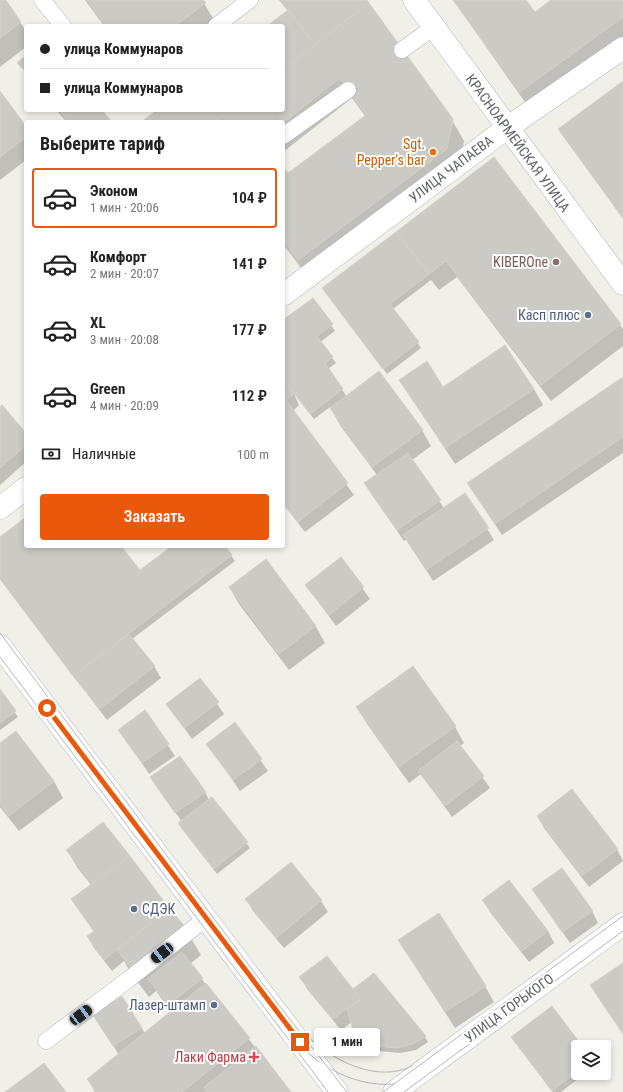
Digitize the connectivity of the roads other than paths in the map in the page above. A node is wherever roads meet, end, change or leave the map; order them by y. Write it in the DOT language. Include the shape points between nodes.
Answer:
graph roads {
  1 [pos="42,0"];
  2 [pos="414,0"];
  3 [pos="243,2"];
  4 [pos="61,24"];
  5 [pos="218,24"];
  6 [pos="434,27"];
  7 [pos="623,48"];
  8 [pos="402,50"];
  9 [pos="348,90"];
  10 [pos="507,128"];
  11 [pos="285,135"];
  12 [pos="623,284"];
  13 [pos="285,294"];
  14 [pos="24,490"];
  15 [pos="0,508"];
  16 [pos="0,646"];
  17 [pos="205,919"];
  18 [pos="623,924"];
  19 [pos="46,1042"];
  20 [pos="338,1092"];
  21 [pos="394,1092"];
  1 -- 4 [label="lane"];
  2 -- 6 [label="street, КРАСНОАРМЕЙСКАЯ УЛИЦА"];
  3 -- 5 [label="lane"];
  6 -- 8 [label="lane"];
  6 -- 10 [label="street, КРАСНОАРМЕЙСКАЯ УЛИЦА"];
  7 -- 10 [label="street, УЛИЦА ЧАПАЕВА"];
  9 -- 11 [label="lane"];
  10 -- 12 [label="street, КРАСНОАРМЕЙСКАЯ УЛИЦА"];
  10 -- 13 [label="street, УЛИЦА ЧАПАЕВА"];
  14 -- 15 [label="street"];
  16 -- 17 [label="street"];
  17 -- 19 [label="lane"];
  17 -- 20 [label="street"];
  18 -- 21 [label="street, УЛИЦА ГОРЬКОГО"];
}
